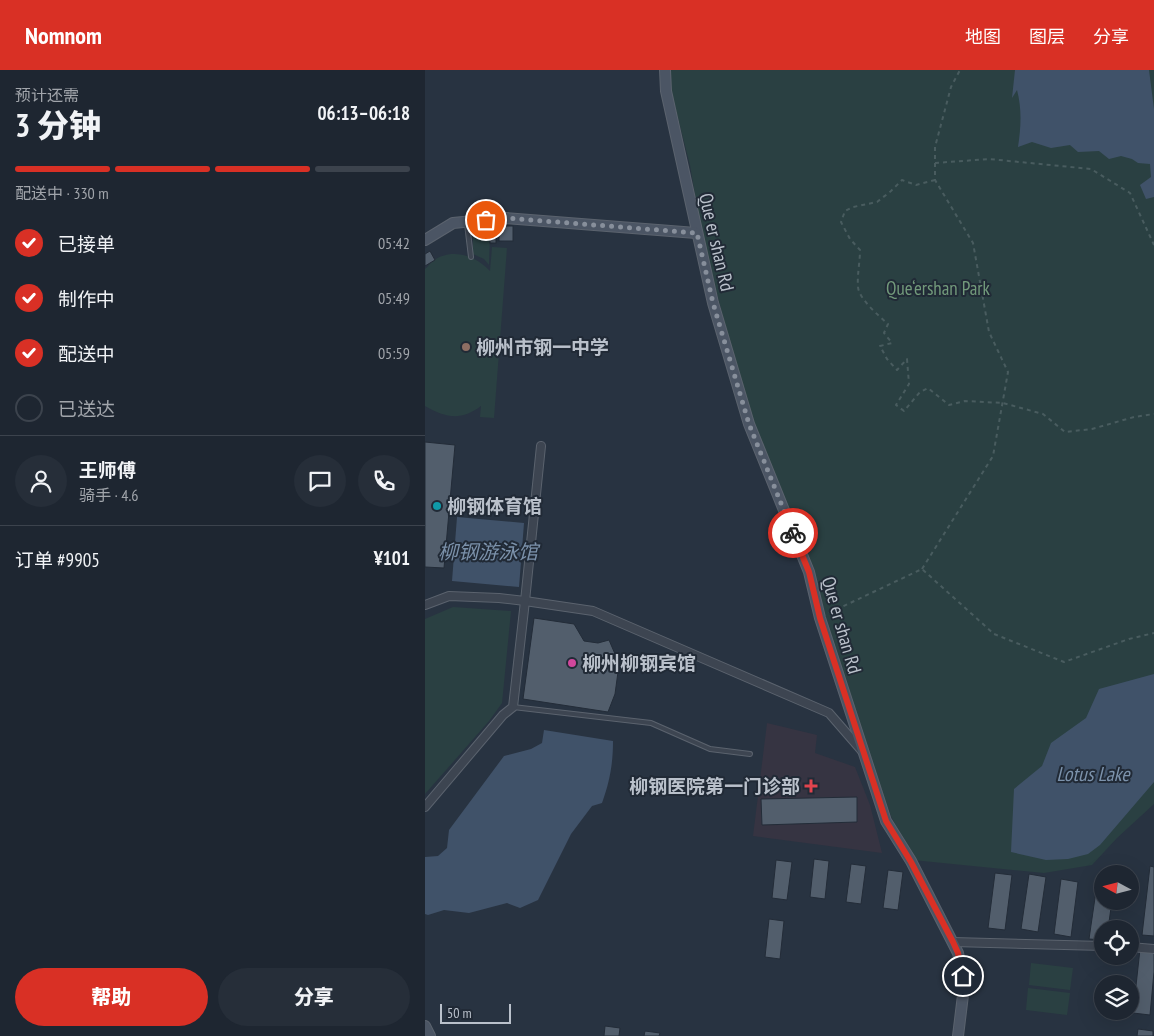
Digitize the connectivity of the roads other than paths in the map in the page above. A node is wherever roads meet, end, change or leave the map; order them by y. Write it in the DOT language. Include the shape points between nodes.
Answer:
graph roads {
  1 [pos="665,70"];
  2 [pos="467,222"];
  3 [pos="697,233"];
  4 [pos="425,240"];
  5 [pos="471,257"];
  6 [pos="541,446"];
  7 [pos="525,601"];
  8 [pos="425,605"];
  9 [pos="513,707"];
  10 [pos="863,752"];
  11 [pos="750,754"];
  12 [pos="425,807"];
  13 [pos="953,942"];
  14 [pos="1094,946"];
  15 [pos="1139,948"];
  16 [pos="1154,949"];
  17 [pos="425,1026"];
  18 [pos="430,1036"];
  19 [pos="958,1036"];
  1 -- 3 [label="street, Que er shan Rd" via="666,91"];
  2 -- 3 [label="street" via="505,218"];
  2 -- 4 [label="street" via="453,223"];
  2 -- 5 [label="lane"];
  3 -- 10 [label="street, Que er shan Rd" via="713,303 749,424 809,572 820,618"];
  6 -- 7 [label="street"];
  7 -- 8 [label="street" via="449,596"];
  7 -- 9 [label="street"];
  7 -- 10 [label="street" via="593,611 829,712"];
  9 -- 11 [label="lane" via="651,723 710,749"];
  9 -- 12 [label="street"];
  10 -- 13 [label="street, Que er shan Rd" via="886,821"];
  13 -- 14 [label="street"];
  13 -- 19 [label="street, Que er shan Rd" via="963,976"];
  15 -- 16 [label="street"];
  17 -- 18 [label="street"];
}
